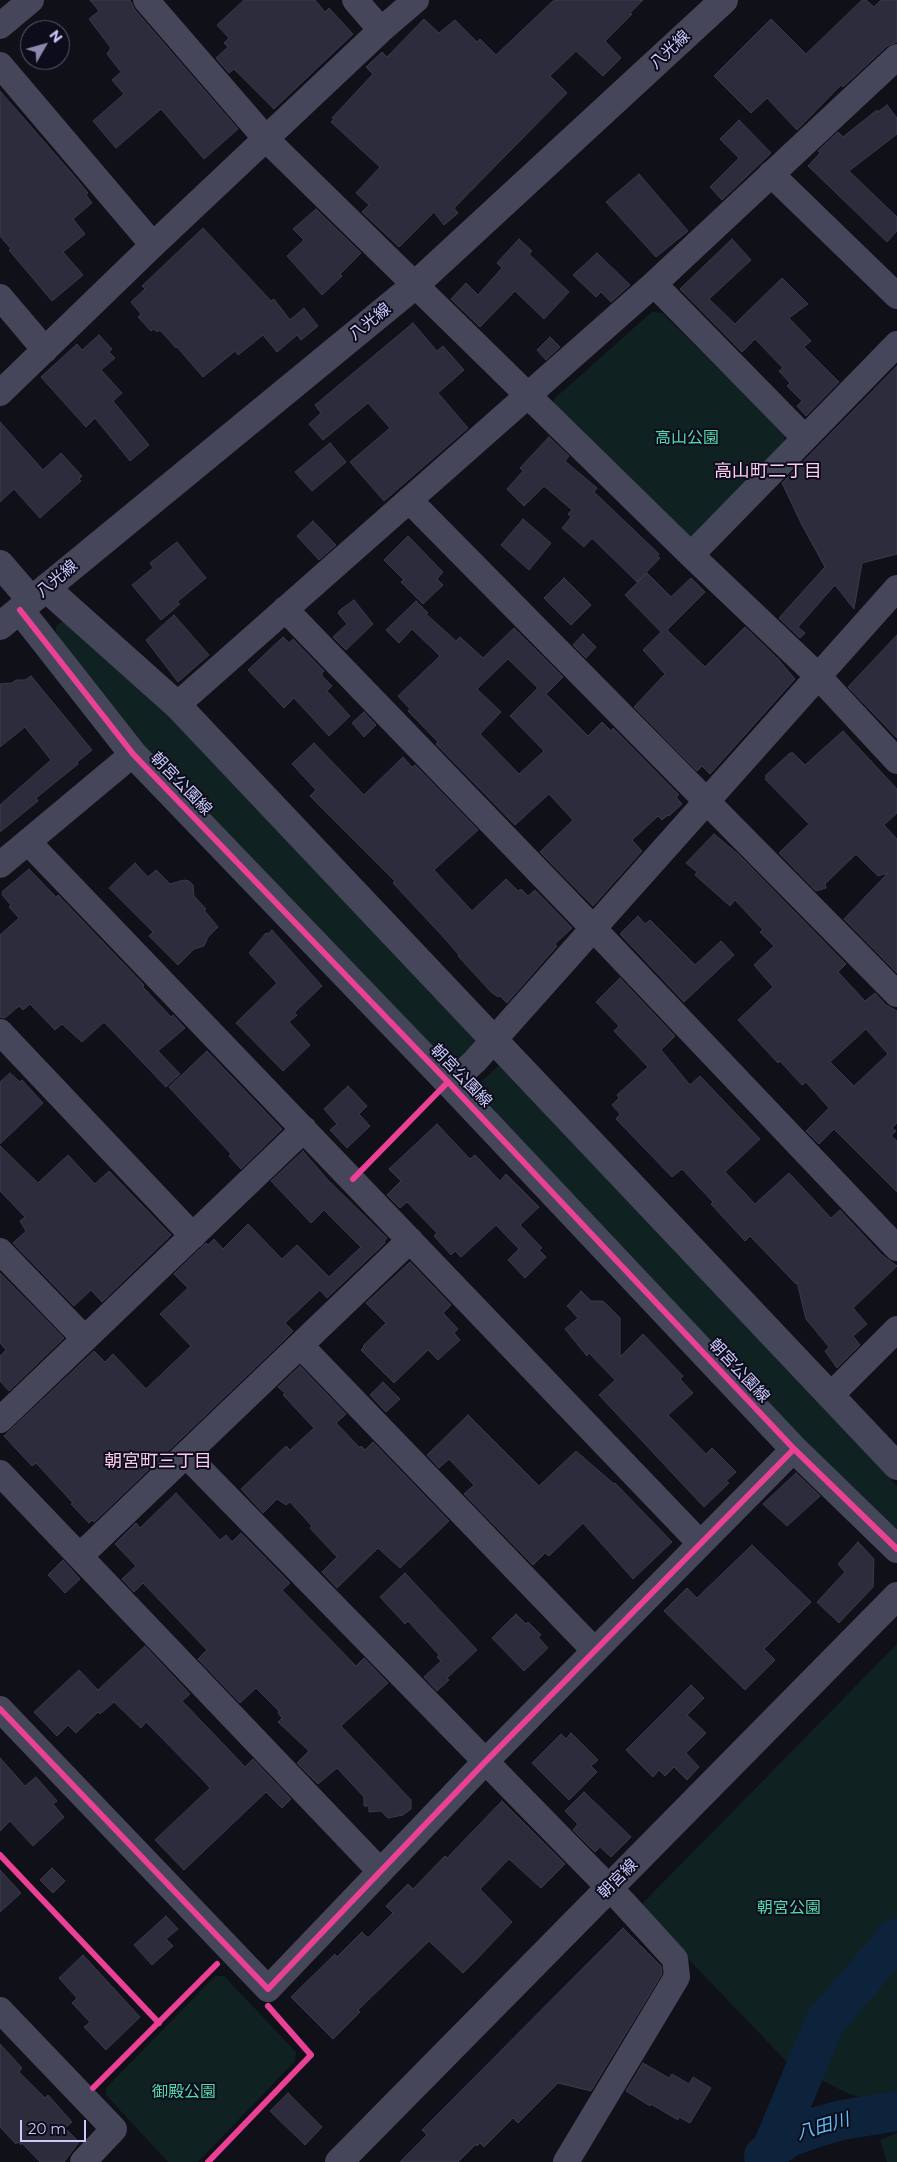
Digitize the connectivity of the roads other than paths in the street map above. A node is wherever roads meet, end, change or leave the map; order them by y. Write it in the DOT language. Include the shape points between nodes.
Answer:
graph roads {
  1 [pos="31,0"];
  2 [pos="146,0"];
  3 [pos="355,0"];
  4 [pos="416,0"];
  5 [pos="724,0"];
  6 [pos="0,26"];
  7 [pos="381,30"];
  8 [pos="895,61"];
  9 [pos="0,65"];
  10 [pos="267,140"];
  11 [pos="771,174"];
  12 [pos="153,245"];
  13 [pos="654,284"];
  14 [pos="414,286"];
  15 [pos="897,296"];
  16 [pos="0,297"];
  17 [pos="897,344"];
  18 [pos="45,350"];
  19 [pos="0,393"];
  20 [pos="529,396"];
  21 [pos="805,438"];
  22 [pos="409,500"];
  23 [pos="691,555"];
  24 [pos="0,564"];
  25 [pos="897,588"];
  26 [pos="24,606"];
  27 [pos="285,609"];
  28 [pos="818,676"];
  29 [pos="177,705"];
  30 [pos="133,754"];
  31 [pos="897,760"];
  32 [pos="707,803"];
  33 [pos="28,842"];
  34 [pos="0,865"];
  35 [pos="592,927"];
  36 [pos="897,994"];
  37 [pos="0,1032"];
  38 [pos="493,1039"];
  39 [pos="450,1084"];
  40 [pos="304,1129"];
  41 [pos="193,1236"];
  42 [pos="410,1240"];
  43 [pos="897,1248"];
  44 [pos="0,1250"];
  45 [pos="897,1329"];
  46 [pos="85,1339"];
  47 [pos="301,1346"];
  48 [pos="832,1395"];
  49 [pos="0,1420"];
  50 [pos="794,1449"];
  51 [pos="186,1455"];
  52 [pos="897,1466"];
  53 [pos="0,1473"];
  54 [pos="700,1543"];
  55 [pos="897,1549"];
  56 [pos="80,1556"];
  57 [pos="897,1596"];
  58 [pos="595,1651"];
  59 [pos="0,1709"];
  60 [pos="485,1762"];
  61 [pos="380,1871"];
  62 [pos="609,1888"];
  63 [pos="0,2010"];
  64 [pos="82,2162"];
  65 [pos="339,2162"];
  66 [pos="566,2162"];
  1 -- 6 [label="street"];
  2 -- 10 [label="street"];
  3 -- 7 [label="street"];
  4 -- 7 [label="street"];
  5 -- 14 [label="street, 八光線"];
  7 -- 10 [label="street"];
  8 -- 11 [label="street"];
  9 -- 12 [label="street"];
  10 -- 12 [label="street"];
  10 -- 14 [label="street"];
  11 -- 13 [label="street"];
  11 -- 15 [label="street"];
  12 -- 18 [label="street"];
  13 -- 20 [label="street"];
  13 -- 21 [label="street"];
  14 -- 20 [label="street"];
  14 -- 26 [label="street, 八光線"];
  16 -- 18 [label="street"];
  17 -- 21 [label="street"];
  18 -- 19 [label="street"];
  20 -- 22 [label="street"];
  20 -- 23 [label="street"];
  21 -- 23 [label="street"];
  22 -- 27 [label="street"];
  22 -- 32 [label="street"];
  23 -- 28 [label="street"];
  24 -- 26 [label="street, 朝宮公園線"];
  25 -- 28 [label="street"];
  26 -- 29 [label="street, 朝宮公園線"];
  26 -- 30 [label="street, 朝宮公園線"];
  27 -- 29 [label="street"];
  27 -- 35 [label="street"];
  28 -- 31 [label="street"];
  28 -- 32 [label="street"];
  29 -- 38 [label="street, 朝宮公園線"];
  30 -- 33 [label="street"];
  30 -- 39 [label="street, 朝宮公園線"];
  32 -- 35 [label="street"];
  32 -- 36 [label="street"];
  33 -- 34 [label="street"];
  33 -- 40 [label="street"];
  35 -- 38 [label="street"];
  35 -- 43 [label="street"];
  37 -- 41 [label="street"];
  38 -- 39 [label="street"];
  38 -- 48 [label="street, 朝宮公園線"];
  39 -- 50 [label="street, 朝宮公園線"];
  40 -- 41 [label="street"];
  40 -- 42 [label="street"];
  41 -- 46 [label="street"];
  42 -- 47 [label="street"];
  42 -- 54 [label="street"];
  44 -- 46 [label="street"];
  45 -- 48 [label="street"];
  46 -- 49 [label="street"];
  47 -- 51 [label="street"];
  47 -- 58 [label="street"];
  48 -- 52 [label="street, 朝宮公園線"];
  50 -- 54 [label="street"];
  50 -- 55 [label="street, 朝宮公園線"];
  51 -- 56 [label="street"];
  51 -- 60 [label="street"];
  53 -- 56 [label="street"];
  54 -- 58 [label="street"];
  56 -- 61 [label="street"];
  57 -- 62 [label="street, 朝宮線"];
  58 -- 60 [label="street"];
  59 -- 61 [label="street" via="268,1989"];
  60 -- 61 [label="street"];
  60 -- 62 [label="street"];
  62 -- 65 [label="street, 朝宮線"];
  62 -- 66 [label="street" via="675,1959 677,1977"];
  63 -- 64 [label="street" via="114,2129"];
}
